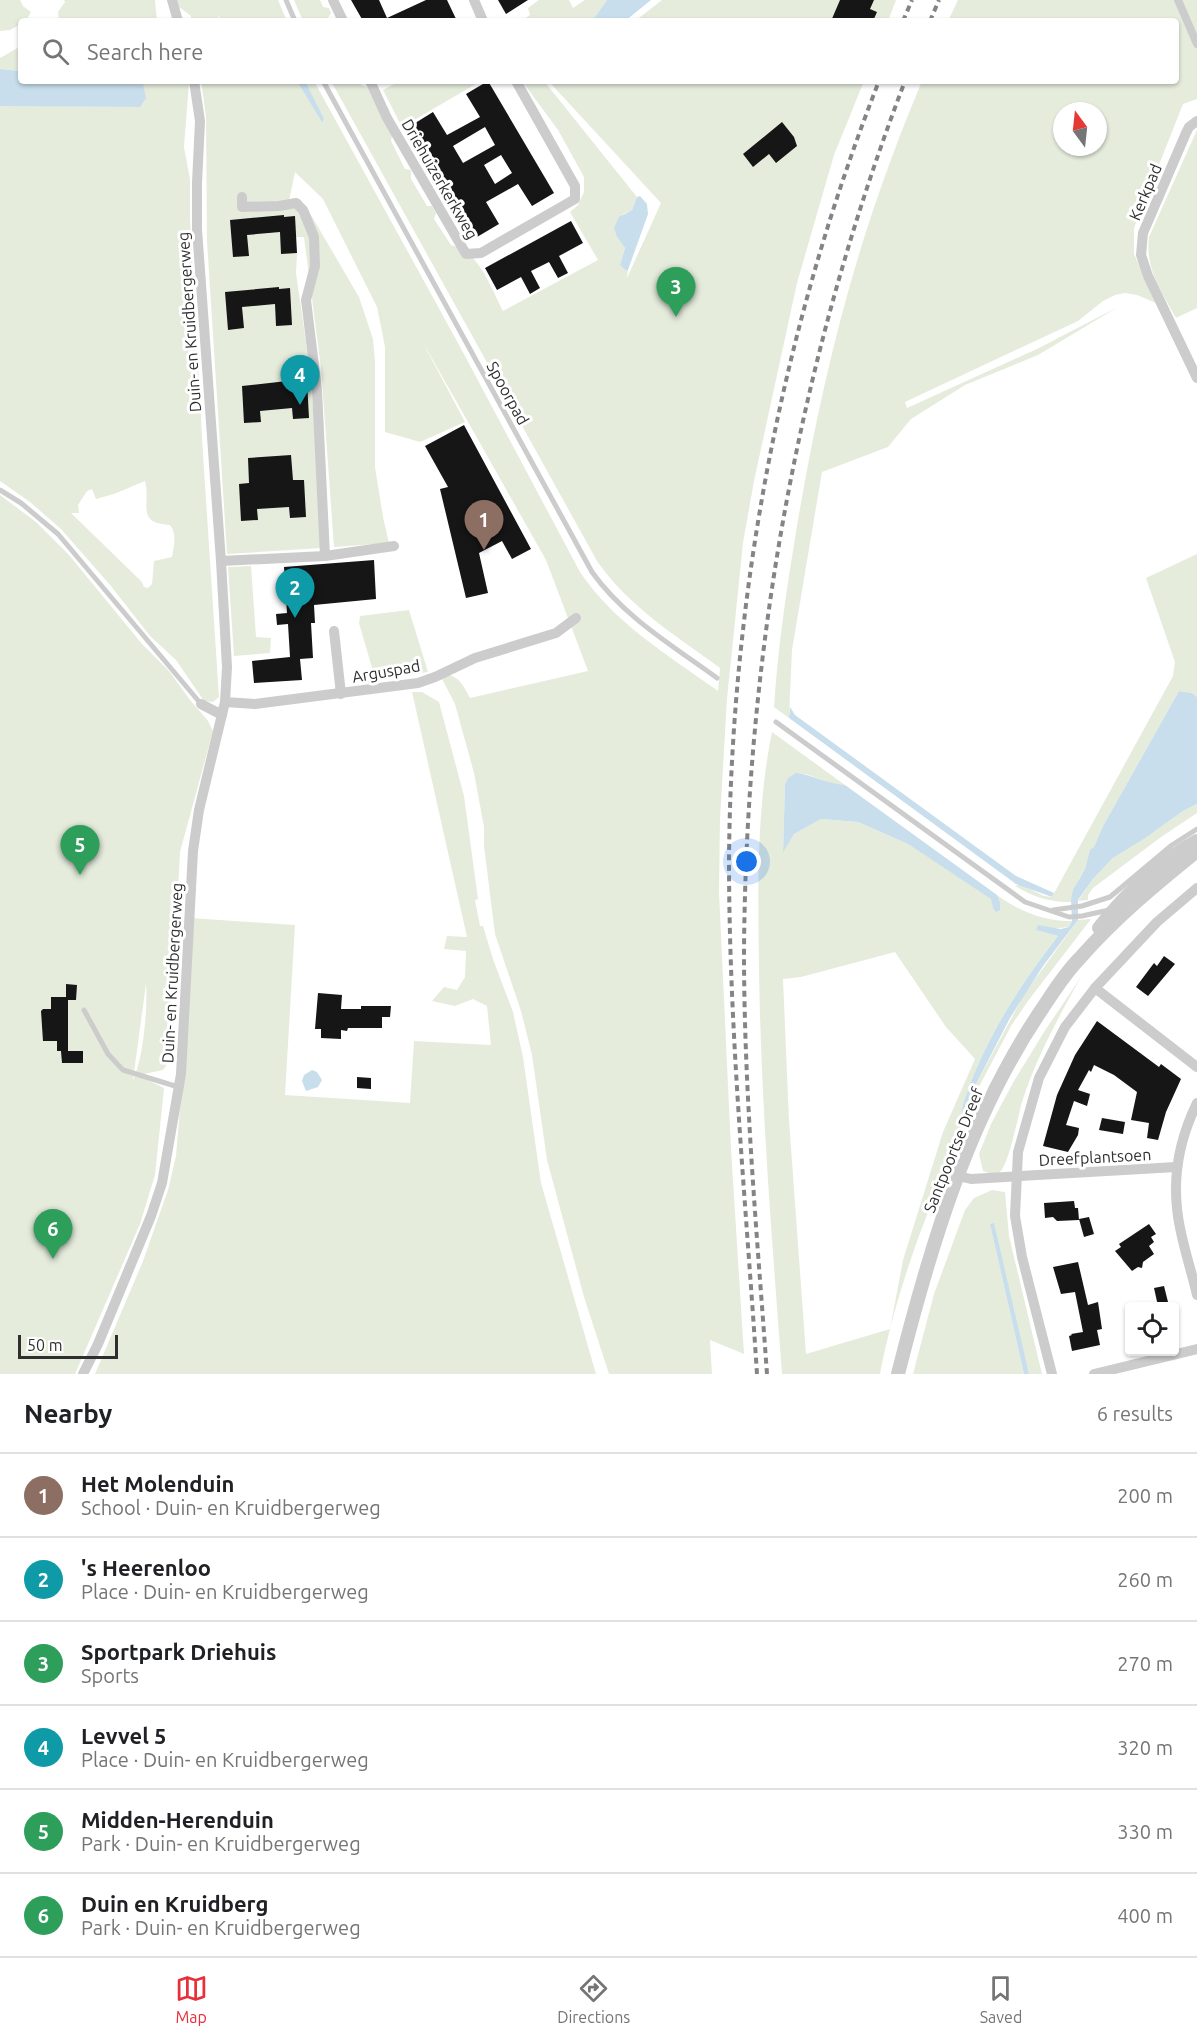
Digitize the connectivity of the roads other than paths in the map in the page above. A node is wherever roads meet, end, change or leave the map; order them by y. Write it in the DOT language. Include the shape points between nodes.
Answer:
graph roads {
  1 [pos="172,0"];
  2 [pos="286,0"];
  3 [pos="333,0"];
  4 [pos="474,0"];
  5 [pos="1178,0"];
  6 [pos="177,18"];
  7 [pos="294,18"];
  8 [pos="342,18"];
  9 [pos="482,18"];
  10 [pos="1197,44"];
  11 [pos="194,84"];
  12 [pos="325,84"];
  13 [pos="371,84"];
  14 [pos="518,84"];
  15 [pos="1197,121"];
  16 [pos="242,197"];
  17 [pos="1197,378"];
  18 [pos="0,490"];
  19 [pos="394,546"];
  20 [pos="326,556"];
  21 [pos="221,561"];
  22 [pos="576,618"];
  23 [pos="334,631"];
  24 [pos="717,678"];
  25 [pos="341,694"];
  26 [pos="225,702"];
  27 [pos="201,705"];
  28 [pos="222,715"];
  29 [pos="776,722"];
  30 [pos="1197,829"];
  31 [pos="1197,841"];
  32 [pos="1197,851"];
  33 [pos="1197,888"];
  34 [pos="1136,901"];
  35 [pos="1115,908"];
  36 [pos="1051,910"];
  37 [pos="1080,957"];
  38 [pos="1095,988"];
  39 [pos="84,1010"];
  40 [pos="1197,1067"];
  41 [pos="175,1086"];
  42 [pos="1197,1103"];
  43 [pos="1176,1167"];
  44 [pos="958,1176"];
  45 [pos="1016,1176"];
  46 [pos="1197,1295"];
  47 [pos="1197,1349"];
  48 [pos="83,1374"];
  49 [pos="898,1374"];
  50 [pos="1052,1374"];
  51 [pos="1094,1374"];
  1 -- 6 [label="street"];
  2 -- 7 [label="lane"];
  3 -- 8 [label="street"];
  4 -- 9 [label="street"];
  5 -- 10 [label="street"];
  11 -- 21 [label="street, Duin- en Kruidbergerweg" via="200,121 198,241"];
  12 -- 24 [label="lane, Spoorpad" via="591,572 633,617"];
  13 -- 14 [label="street, Driehuizerkerkweg" via="466,254 482,253 575,199 575,186"];
  15 -- 17 [label="street, Kerkpad" via="1186,133 1143,233 1141,255"];
  16 -- 20 [label="street" via="242,207 300,205 314,237 315,266 306,300 317,390"];
  18 -- 27 [label="lane" via="58,534"];
  19 -- 20 [label="street"];
  20 -- 21 [label="street"];
  21 -- 26 [label="street, Duin- en Kruidbergerweg"];
  22 -- 25 [label="street, Arguspad" via="556,633 475,658 435,677"];
  23 -- 25 [label="street"];
  25 -- 26 [label="street, Arguspad" via="255,705"];
  26 -- 28 [label="street, Duin- en Kruidbergerweg"];
  27 -- 28 [label="street"];
  28 -- 48 [label="street, Duin- en Kruidbergerweg" via="194,851 181,1074 162,1183"];
  29 -- 36 [label="lane" via="1020,899"];
  30 -- 36 [label="lane" via="1172,844 1110,897"];
  31 -- 35 [label="street, Santpoortse Dreef" via="1169,859"];
  32 -- 34 [label="street, Santpoortse Dreef"];
  33 -- 38 [label="street" via="1157,922"];
  34 -- 35 [label="lane"];
  34 -- 37 [label="street, Santpoortse Dreef"];
  35 -- 36 [label="lane" via="1069,917"];
  35 -- 37 [label="street, Santpoortse Dreef"];
  37 -- 44 [label="street, Santpoortse Dreef" via="1001,1076"];
  38 -- 40 [label="street"];
  38 -- 45 [label="street, Dreefplantsoen" via="1065,1028 1039,1078 1018,1152"];
  39 -- 41 [label="lane" via="108,1054 123,1070"];
  42 -- 43 [label="street" via="1186,1126"];
  43 -- 45 [label="street, Dreefplantsoen"];
  43 -- 46 [label="street" via="1177,1209"];
  44 -- 45 [label="street, Dreefplantsoen"];
  44 -- 49 [label="street, Santpoortse Dreef" via="928,1263"];
  45 -- 50 [label="street" via="1015,1216 1022,1257"];
  47 -- 51 [label="street"];
}
